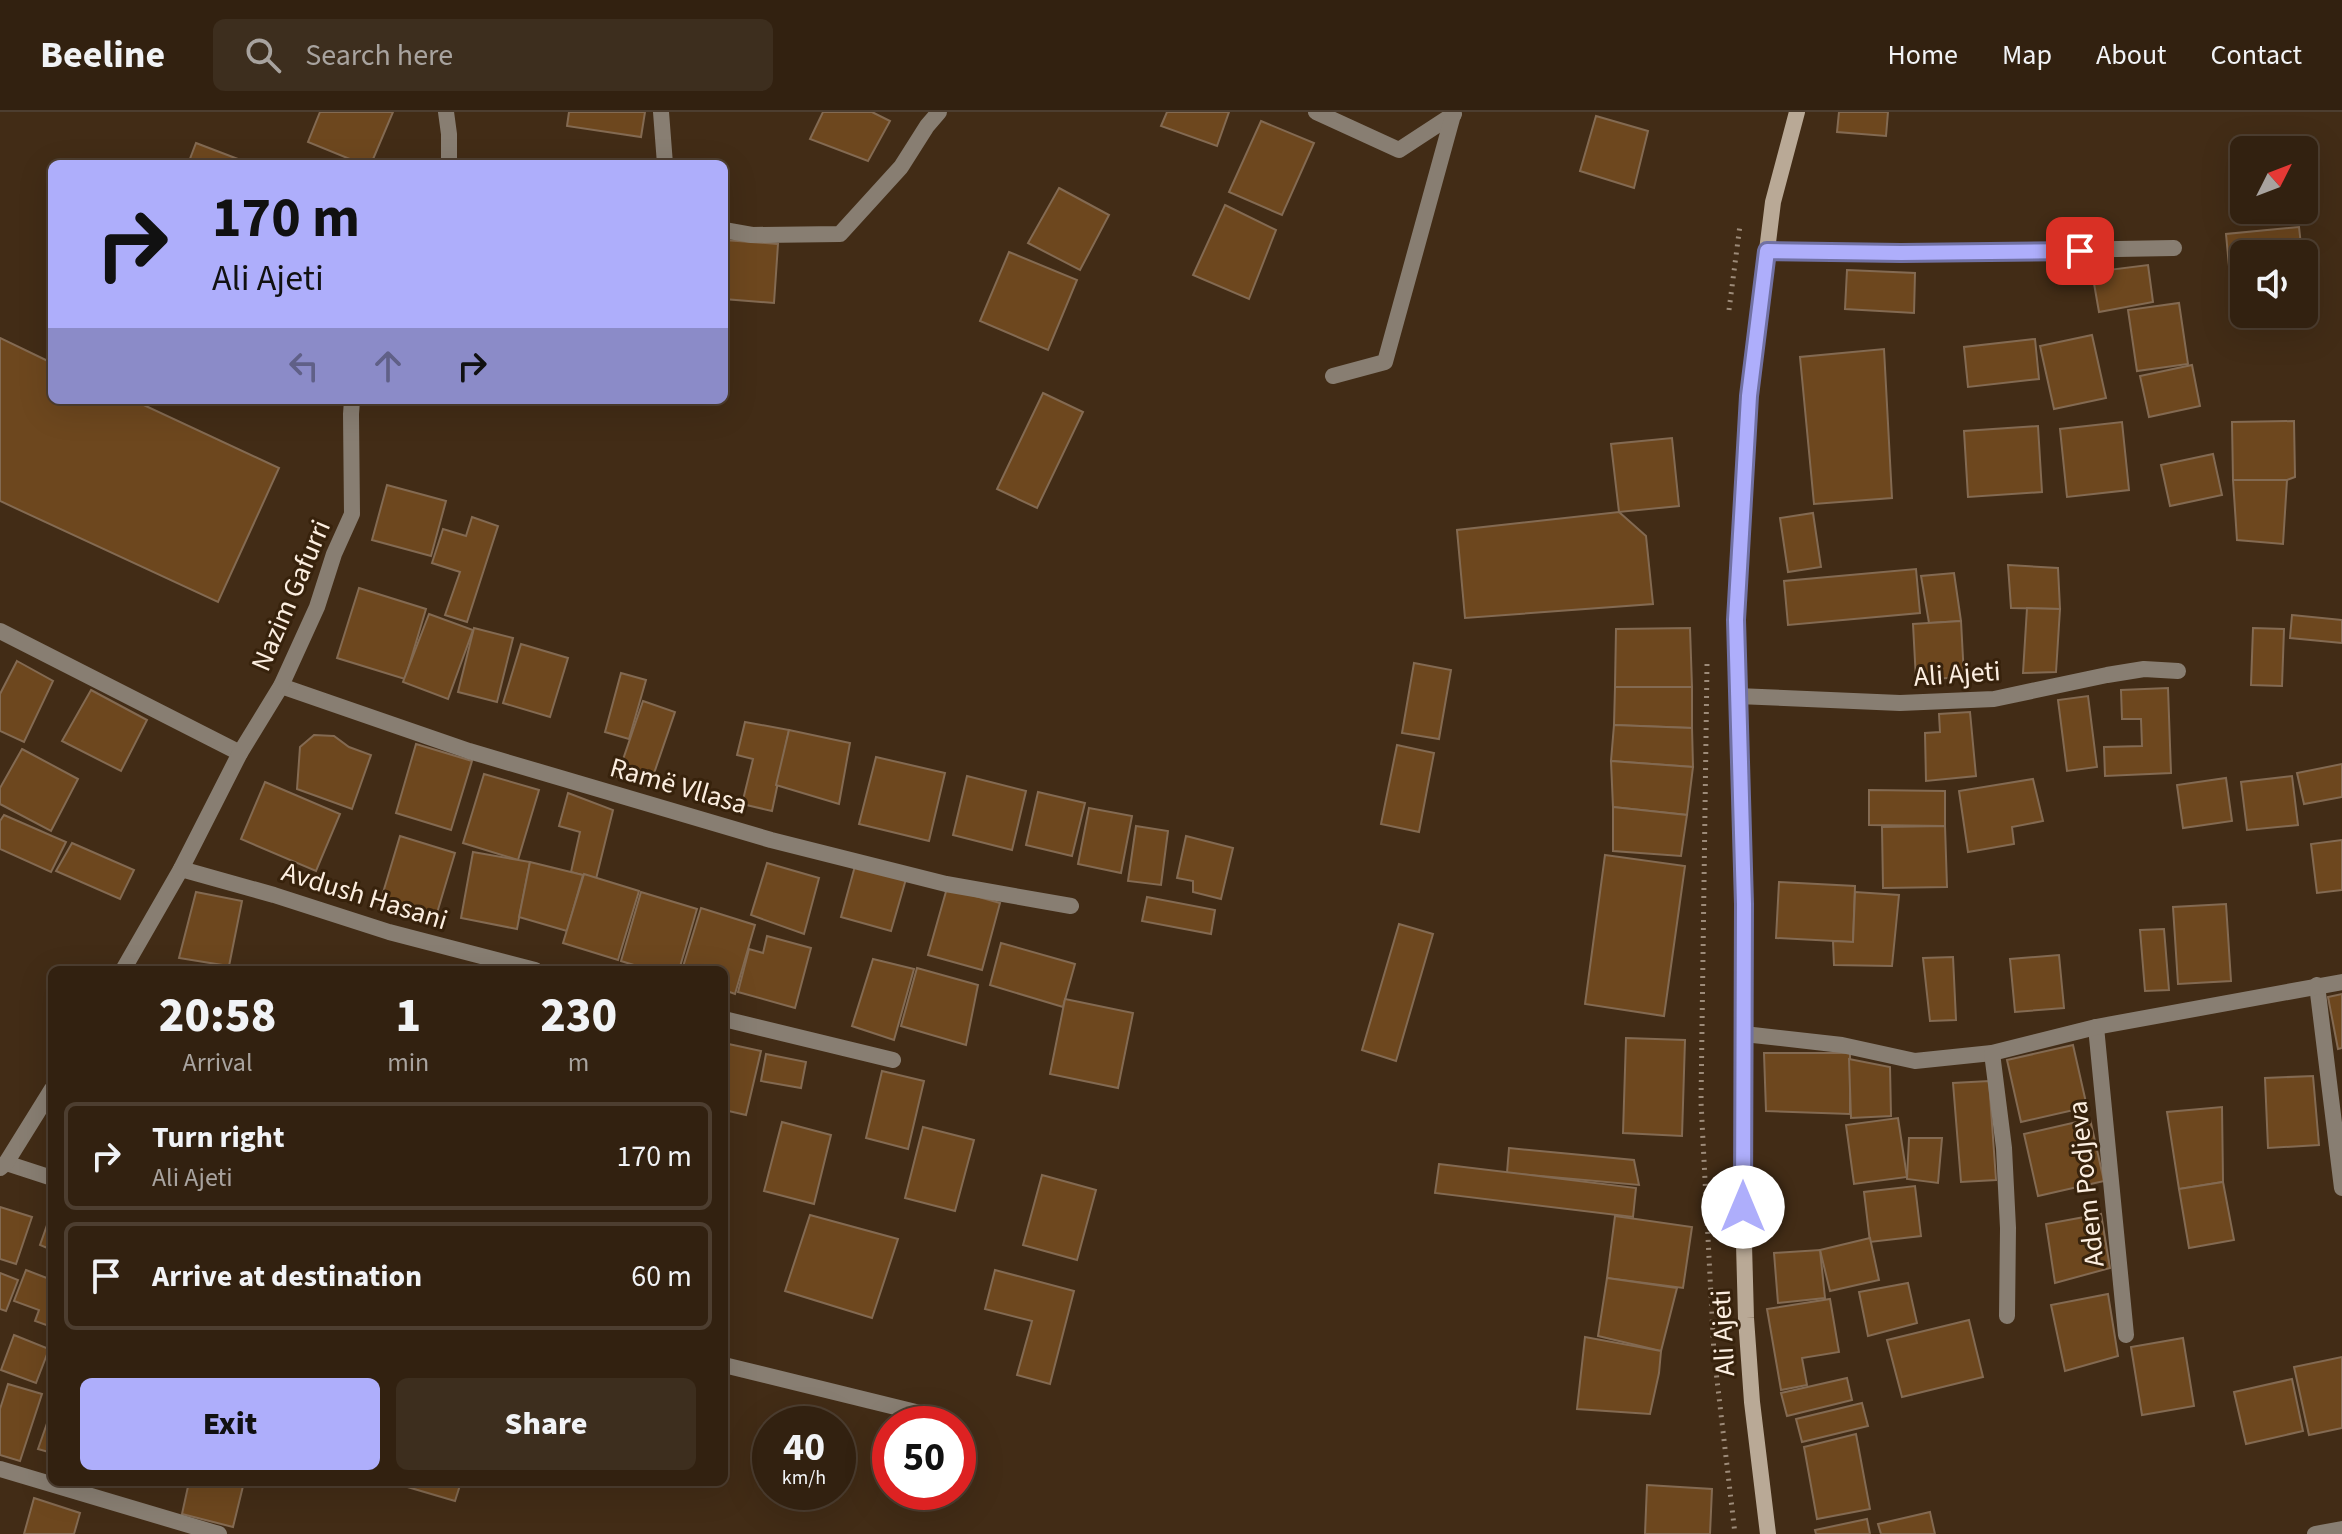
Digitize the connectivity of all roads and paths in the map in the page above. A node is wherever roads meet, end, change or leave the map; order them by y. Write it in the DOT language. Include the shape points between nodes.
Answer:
graph roads {
  1 [pos="446,112"];
  2 [pos="661,112"];
  3 [pos="939,112"];
  4 [pos="1316,112"];
  5 [pos="1797,112"];
  6 [pos="1454,114"];
  7 [pos="449,160"];
  8 [pos="665,160"];
  9 [pos="728,231"];
  10 [pos="2174,248"];
  11 [pos="1767,251"];
  12 [pos="1333,376"];
  13 [pos="352,404"];
  14 [pos="0,631"];
  15 [pos="2178,671"];
  16 [pos="281,686"];
  17 [pos="1737,696"];
  18 [pos="240,753"];
  19 [pos="181,869"];
  20 [pos="1071,906"];
  21 [pos="125,966"];
  22 [pos="520,966"];
  23 [pos="2342,982"];
  24 [pos="2317,985"];
  25 [pos="728,1020"];
  26 [pos="2096,1027"];
  27 [pos="1744,1034"];
  28 [pos="1992,1053"];
  29 [pos="893,1060"];
  30 [pos="48,1095"];
  31 [pos="3,1165"];
  32 [pos="48,1177"];
  33 [pos="2342,1188"];
  34 [pos="2007,1316"];
  35 [pos="2126,1335"];
  36 [pos="728,1366"];
  37 [pos="891,1406"];
  38 [pos="0,1469"];
  39 [pos="48,1483"];
  40 [pos="57,1486"];
  41 [pos="2342,1529"];
  42 [pos="219,1534"];
  43 [pos="1768,1534"];
  44 [pos="2315,1534"];
  1 -- 7 [label="street"];
  2 -- 8 [label="street"];
  3 -- 9 [label="street" via="901,167 840,234"];
  4 -- 6 [label="street" via="1399,150"];
  5 -- 11 [label="main road, Ali Ajeti" via="1773,202"];
  6 -- 12 [label="street" via="1385,362"];
  10 -- 11 [label="street"];
  11 -- 17 [label="main road, Ali Ajeti" via="1749,396 1736,620"];
  13 -- 16 [label="street, Nazim Gafurri" via="352,514"];
  14 -- 18 [label="street"];
  15 -- 17 [label="street, Ali Ajeti" via="2144,669 1994,699 1900,703"];
  16 -- 18 [label="street, Nazim Gafurri"];
  16 -- 20 [label="street, Ramë Vllasa" via="469,751 771,840 946,884"];
  17 -- 27 [label="main road, Ali Ajeti"];
  18 -- 19 [label="street, Nazim Gafurri"];
  19 -- 21 [label="street, Nazim Gafurri"];
  19 -- 22 [label="street, Avdush Hasani"];
  23 -- 24 [label="street"];
  24 -- 26 [label="street"];
  24 -- 33 [label="street"];
  25 -- 29 [label="street"];
  26 -- 28 [label="street"];
  26 -- 35 [label="street, Adem Podjeva"];
  27 -- 28 [label="street" via="1842,1045 1915,1061"];
  27 -- 43 [label="main road, Ali Ajeti" via="1746,1318"];
  28 -- 34 [label="street" via="2005,1161"];
  30 -- 31 [label="street"];
  31 -- 32 [label="street"];
  36 -- 37 [label="street"];
  38 -- 39 [label="street"];
  40 -- 42 [label="street"];
  41 -- 44 [label="street"];
}
